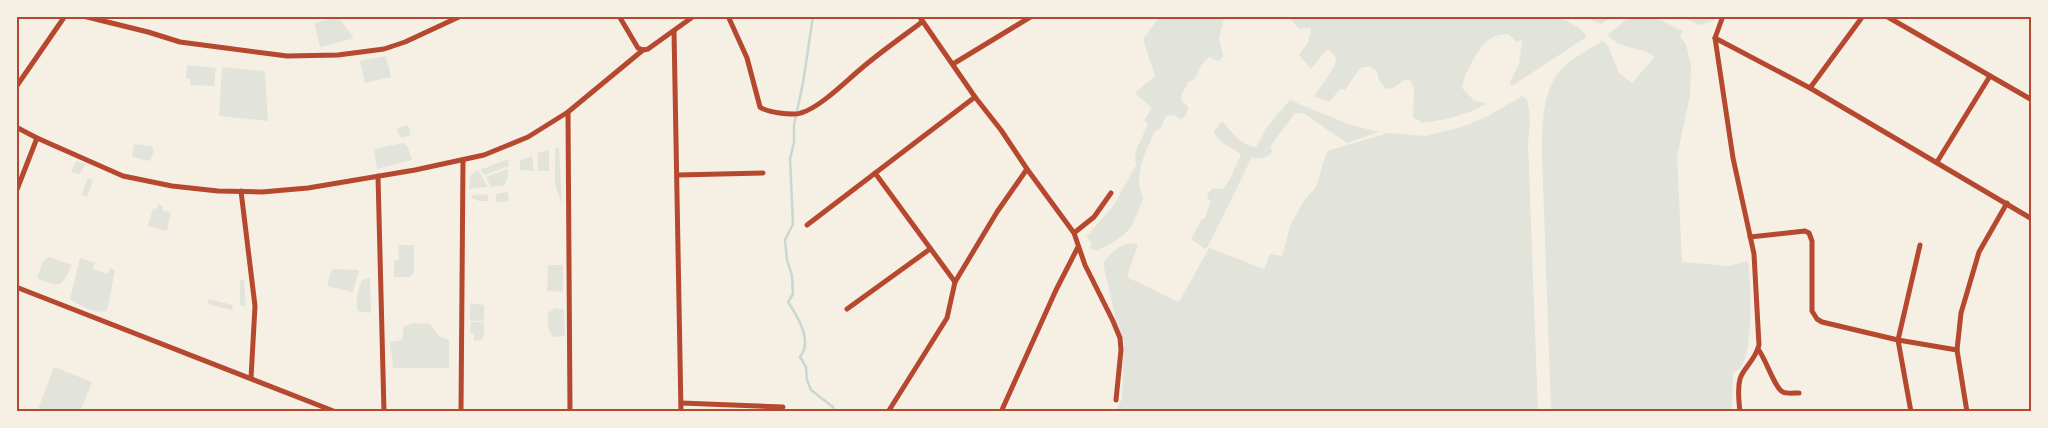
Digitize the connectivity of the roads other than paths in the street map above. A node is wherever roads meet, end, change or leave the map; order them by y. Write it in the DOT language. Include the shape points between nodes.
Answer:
graph roads {
  1 [pos="65,16"];
  2 [pos="83,16"];
  3 [pos="462,16"];
  4 [pos="620,16"];
  5 [pos="694,16"];
  6 [pos="728,16"];
  7 [pos="919,16"];
  8 [pos="1032,16"];
  9 [pos="1723,16"];
  10 [pos="1863,16"];
  11 [pos="1886,16"];
  12 [pos="922,22"];
  13 [pos="674,31"];
  14 [pos="1714,38"];
  15 [pos="643,50"];
  16 [pos="953,64"];
  17 [pos="1990,76"];
  18 [pos="16,87"];
  19 [pos="1810,88"];
  20 [pos="975,97"];
  21 [pos="2032,100"];
  22 [pos="568,112"];
  23 [pos="16,126"];
  24 [pos="37,138"];
  25 [pos="464,160"];
  26 [pos="1937,162"];
  27 [pos="1027,170"];
  28 [pos="763,173"];
  29 [pos="874,174"];
  30 [pos="678,175"];
  31 [pos="378,176"];
  32 [pos="241,191"];
  33 [pos="16,192"];
  34 [pos="1111,193"];
  35 [pos="2007,203"];
  36 [pos="2032,219"];
  37 [pos="806,226"];
  38 [pos="1074,233"];
  39 [pos="1750,237"];
  40 [pos="1920,245"];
  41 [pos="1078,247"];
  42 [pos="930,249"];
  43 [pos="955,282"];
  44 [pos="16,287"];
  45 [pos="847,309"];
  46 [pos="1898,340"];
  47 [pos="1758,350"];
  48 [pos="1957,350"];
  49 [pos="250,378"];
  50 [pos="1799,393"];
  51 [pos="1116,400"];
  52 [pos="681,403"];
  53 [pos="783,407"];
  54 [pos="336,412"];
  55 [pos="384,412"];
  56 [pos="461,412"];
  57 [pos="570,412"];
  58 [pos="681,412"];
  59 [pos="888,412"];
  60 [pos="1001,412"];
  61 [pos="1740,412"];
  62 [pos="1911,412"];
  63 [pos="1967,412"];
  1 -- 18 [label="street"];
  2 -- 3 [label="street" via="180,42 287,56 338,55 384,49"];
  4 -- 15 [label="street" via="638,48"];
  5 -- 13 [label="street"];
  6 -- 12 [label="street" via="747,58 760,106 765,111 797,113 835,91"];
  7 -- 12 [label="street"];
  8 -- 16 [label="street"];
  9 -- 14 [label="street"];
  10 -- 19 [label="street"];
  11 -- 17 [label="street"];
  12 -- 16 [label="street"];
  13 -- 15 [label="street" via="648,50"];
  13 -- 30 [label="street"];
  14 -- 19 [label="street"];
  14 -- 39 [label="street" via="1733,158"];
  15 -- 22 [label="street"];
  16 -- 20 [label="street"];
  17 -- 21 [label="street"];
  17 -- 26 [label="street"];
  19 -- 26 [label="street"];
  20 -- 27 [label="street"];
  20 -- 29 [label="street"];
  22 -- 25 [label="street" via="528,136 484,156"];
  22 -- 57 [label="street"];
  23 -- 24 [label="street"];
  24 -- 32 [label="street" via="123,176 172,186"];
  24 -- 33 [label="street"];
  25 -- 31 [label="street"];
  25 -- 56 [label="street"];
  26 -- 35 [label="street"];
  27 -- 38 [label="street"];
  27 -- 43 [label="street" via="997,212"];
  28 -- 30 [label="street"];
  29 -- 37 [label="street"];
  29 -- 42 [label="street"];
  30 -- 52 [label="street"];
  31 -- 32 [label="street" via="308,188"];
  31 -- 55 [label="street"];
  32 -- 49 [label="street" via="255,306"];
  34 -- 38 [label="street" via="1094,217"];
  35 -- 36 [label="street"];
  35 -- 48 [label="street" via="1979,252 1961,313"];
  38 -- 41 [label="street"];
  39 -- 46 [label="street" via="1809,233 1812,241 1814,316 1822,322"];
  39 -- 47 [label="street" via="1757,278"];
  40 -- 46 [label="street"];
  41 -- 51 [label="street" via="1120,338"];
  41 -- 60 [label="street"];
  42 -- 43 [label="street"];
  42 -- 45 [label="street"];
  43 -- 59 [label="street" via="947,318"];
  44 -- 49 [label="street"];
  46 -- 48 [label="street"];
  46 -- 62 [label="street"];
  47 -- 50 [label="street" via="1764,356 1778,390"];
  47 -- 61 [label="street" via="1740,378"];
  48 -- 63 [label="street"];
  49 -- 54 [label="street"];
  52 -- 53 [label="street"];
  52 -- 58 [label="street"];
}
